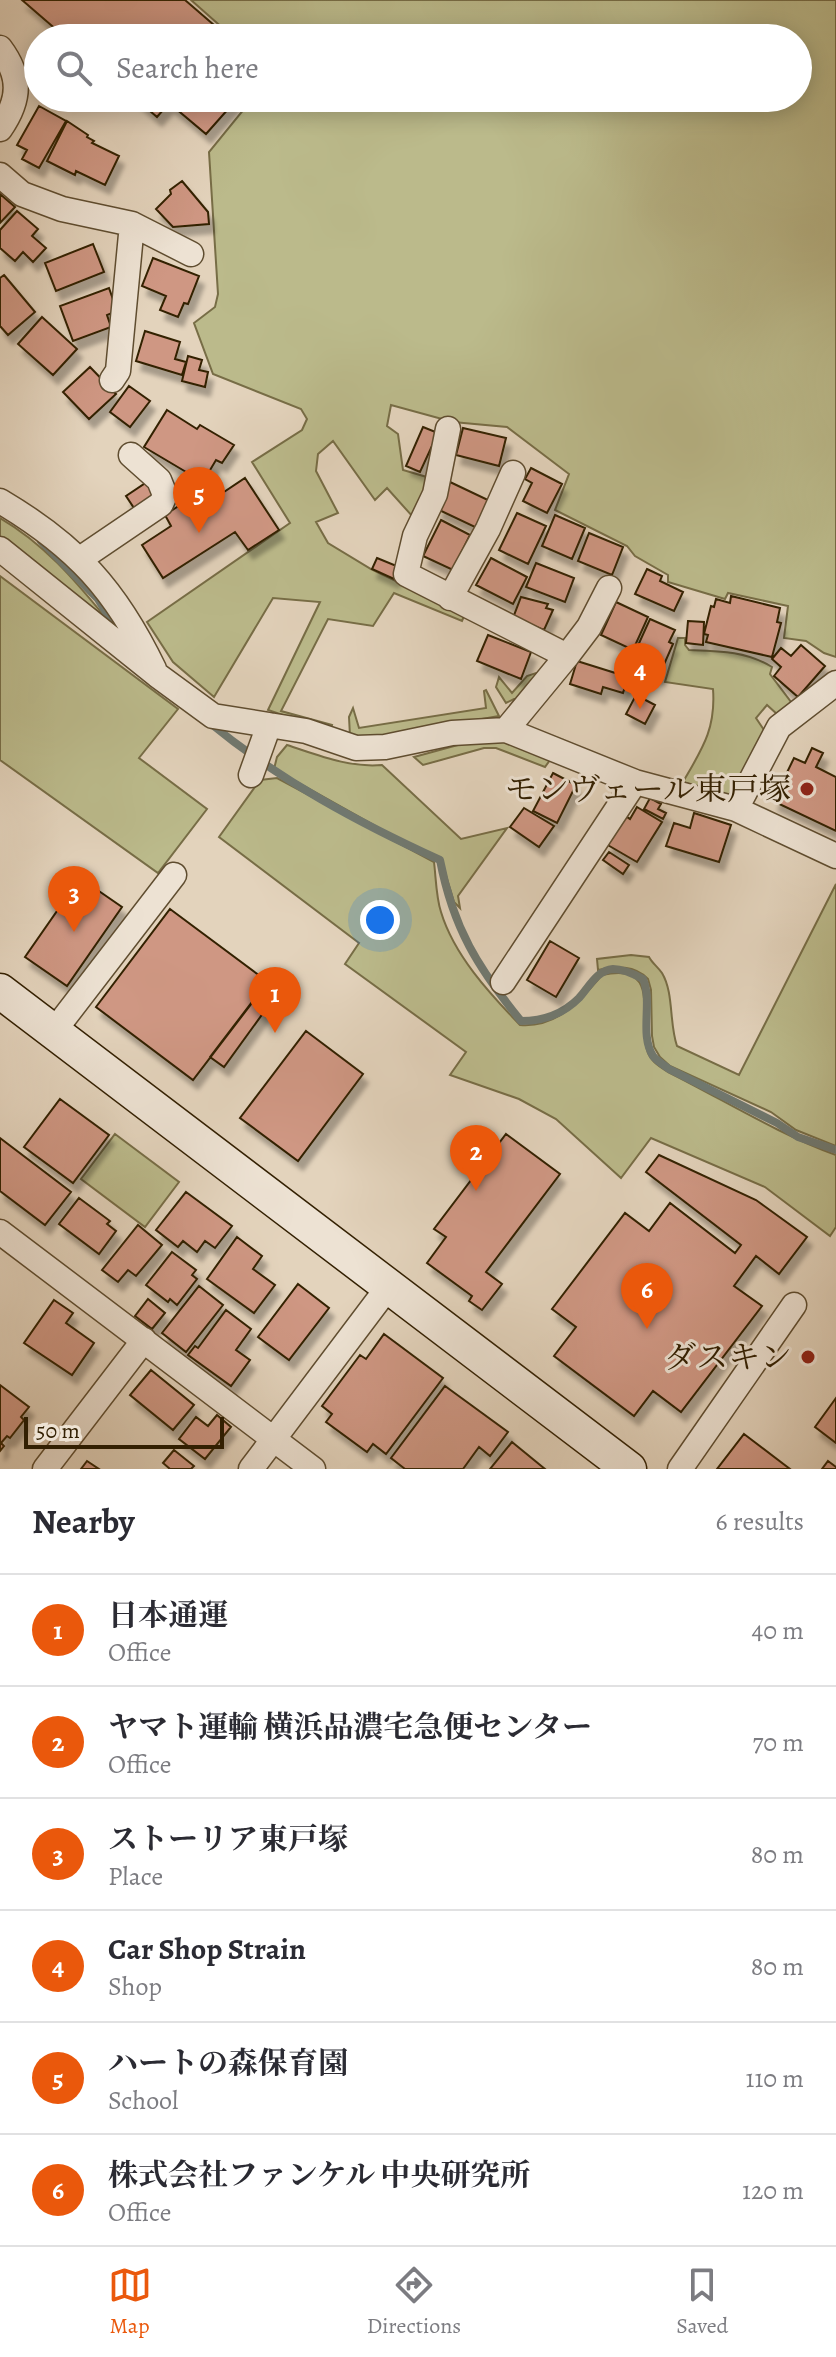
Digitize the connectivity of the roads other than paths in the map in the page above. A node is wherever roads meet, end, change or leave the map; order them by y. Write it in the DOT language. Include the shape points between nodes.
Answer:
graph roads {
  1 [pos="0,48"];
  2 [pos="0,129"];
  3 [pos="0,175"];
  4 [pos="132,224"];
  5 [pos="191,254"];
  6 [pos="112,380"];
  7 [pos="448,429"];
  8 [pos="131,455"];
  9 [pos="513,473"];
  10 [pos="0,501"];
  11 [pos="0,549"];
  12 [pos="80,559"];
  13 [pos="609,588"];
  14 [pos="450,598"];
  15 [pos="567,656"];
  16 [pos="157,675"];
  17 [pos="836,683"];
  18 [pos="269,725"];
  19 [pos="506,730"];
  20 [pos="251,775"];
  21 [pos="635,782"];
  22 [pos="736,809"];
  23 [pos="836,856"];
  24 [pos="174,875"];
  25 [pos="503,982"];
  26 [pos="2,997"];
  27 [pos="54,1031"];
  28 [pos="0,1232"];
  29 [pos="389,1286"];
  30 [pos="794,1305"];
  31 [pos="144,1340"];
  32 [pos="274,1439"];
  33 [pos="45,1469"];
  34 [pos="251,1469"];
  35 [pos="313,1469"];
  36 [pos="629,1469"];
  37 [pos="680,1469"];
  1 -- 2 [label="street" via="13,65 17,90"];
  3 -- 4 [label="street" via="22,194 62,209"];
  4 -- 5 [label="street"];
  4 -- 6 [label="street" via="118,371"];
  7 -- 14 [label="street" via="435,494 415,536 406,574"];
  8 -- 12 [label="street" via="159,480 165,495 161,504"];
  9 -- 14 [label="street"];
  10 -- 12 [label="street"];
  11 -- 16 [label="street"];
  12 -- 16 [label="street" via="110,592"];
  13 -- 15 [label="street"];
  14 -- 15 [label="street"];
  15 -- 19 [label="street"];
  16 -- 18 [label="street" via="213,716"];
  17 -- 22 [label="street" via="779,727"];
  18 -- 19 [label="street" via="356,748"];
  18 -- 20 [label="street"];
  19 -- 21 [label="street"];
  21 -- 22 [label="street"];
  21 -- 25 [label="street"];
  22 -- 23 [label="street"];
  24 -- 27 [label="street"];
  26 -- 27 [label="street"];
  27 -- 29 [label="street"];
  28 -- 31 [label="street"];
  29 -- 32 [label="street"];
  29 -- 36 [label="street"];
  30 -- 37 [label="street"];
  31 -- 32 [label="street"];
  31 -- 33 [label="street"];
  32 -- 34 [label="street"];
  32 -- 35 [label="street"];
}
